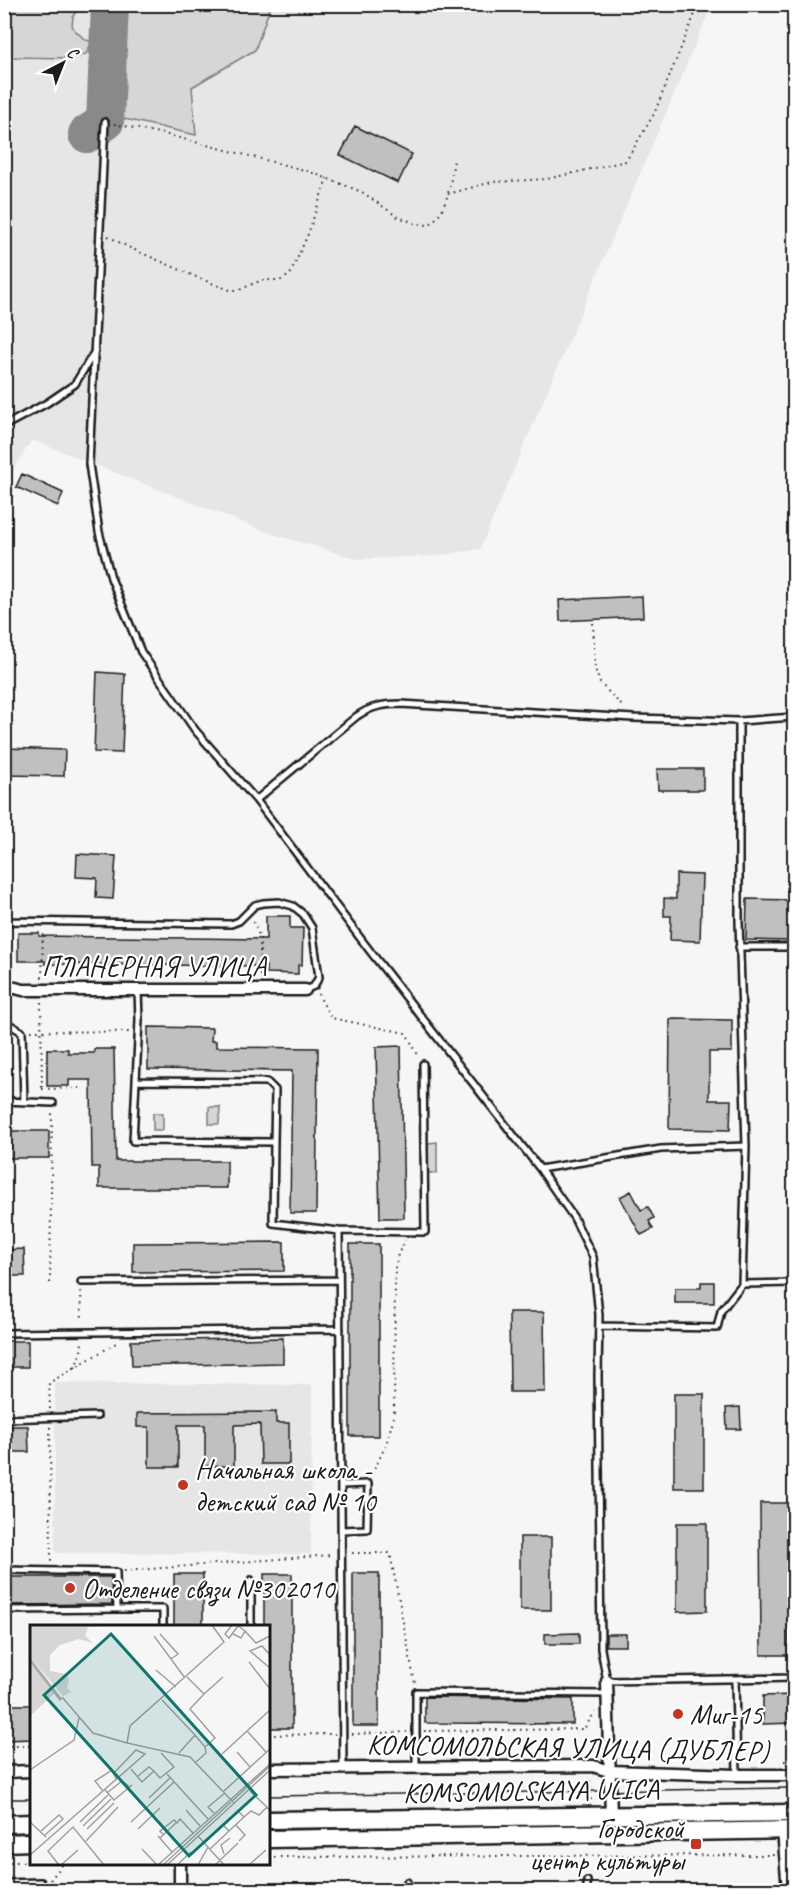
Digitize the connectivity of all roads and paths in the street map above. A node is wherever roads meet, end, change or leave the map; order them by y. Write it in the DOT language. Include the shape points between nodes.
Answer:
graph roads {
  1 [pos="699,4"];
  2 [pos="105,122"];
  3 [pos="454,160"];
  4 [pos="327,178"];
  5 [pos="448,194"];
  6 [pos="101,232"];
  7 [pos="96,350"];
  8 [pos="4,426"];
  9 [pos="793,593"];
  10 [pos="593,623"];
  11 [pos="795,624"];
  12 [pos="795,670"];
  13 [pos="793,717"];
  14 [pos="633,718"];
  15 [pos="739,721"];
  16 [pos="256,800"];
  17 [pos="4,882"];
  18 [pos="248,912"];
  19 [pos="5,921"];
  20 [pos="43,921"];
  21 [pos="740,947"];
  22 [pos="795,947"];
  23 [pos="260,972"];
  24 [pos="4,985"];
  25 [pos="309,988"];
  26 [pos="42,990"];
  27 [pos="138,990"];
  28 [pos="4,1021"];
  29 [pos="41,1031"];
  30 [pos="22,1032"];
  31 [pos="138,1032"];
  32 [pos="423,1064"];
  33 [pos="136,1081"];
  34 [pos="80,1088"];
  35 [pos="4,1101"];
  36 [pos="24,1101"];
  37 [pos="53,1103"];
  38 [pos="274,1142"];
  39 [pos="746,1146"];
  40 [pos="540,1169"];
  41 [pos="339,1231"];
  42 [pos="409,1232"];
  43 [pos="339,1280"];
  44 [pos="81,1282"];
  45 [pos="50,1283"];
  46 [pos="795,1283"];
  47 [pos="742,1284"];
  48 [pos="599,1326"];
  49 [pos="340,1329"];
  50 [pos="135,1332"];
  51 [pos="4,1333"];
  52 [pos="97,1416"];
  53 [pos="50,1418"];
  54 [pos="4,1419"];
  55 [pos="368,1484"];
  56 [pos="341,1485"];
  57 [pos="794,1492"];
  58 [pos="341,1530"];
  59 [pos="341,1554"];
  60 [pos="4,1570"];
  61 [pos="51,1571"];
  62 [pos="116,1572"];
  63 [pos="251,1580"];
  64 [pos="117,1609"];
  65 [pos="4,1610"];
  66 [pos="163,1625"];
  67 [pos="251,1625"];
  68 [pos="794,1678"];
  69 [pos="735,1679"];
  70 [pos="607,1681"];
  71 [pos="416,1692"];
  72 [pos="607,1694"];
  73 [pos="416,1732"];
  74 [pos="342,1734"];
  75 [pos="270,1735"];
  76 [pos="4,1746"];
  77 [pos="30,1746"];
  78 [pos="416,1767"];
  79 [pos="343,1768"];
  80 [pos="270,1769"];
  81 [pos="30,1771"];
  82 [pos="609,1771"];
  83 [pos="4,1772"];
  84 [pos="737,1775"];
  85 [pos="795,1775"];
  86 [pos="795,1813"];
  87 [pos="611,1816"];
  88 [pos="270,1821"];
  89 [pos="30,1823"];
  90 [pos="4,1824"];
  91 [pos="789,1830"];
  92 [pos="270,1839"];
  93 [pos="30,1842"];
  94 [pos="4,1843"];
  95 [pos="784,1855"];
  96 [pos="270,1857"];
  97 [pos="4,1862"];
  98 [pos="30,1862"];
  99 [pos="61,1865"];
  100 [pos="180,1865"];
  101 [pos="587,1881"];
  102 [pos="41,1882"];
  103 [pos="407,1882"];
  104 [pos="4,1883"];
  105 [pos="180,1890"];
  106 [pos="407,1890"];
  107 [pos="587,1890"];
  108 [pos="788,1890"];
  1 -- 5 [label="path" via="654,114 626,161 547,178 492,182"];
  2 -- 4 [label="path" via="230,150"];
  2 -- 6 [label="lane"];
  3 -- 5 [label="path"];
  4 -- 5 [label="path" via="362,192 383,208 418,224 429,225 438,218"];
  4 -- 6 [label="path" via="290,275 281,280 262,280 230,290"];
  6 -- 7 [label="lane"];
  7 -- 8 [label="lane" via="75,384"];
  7 -- 16 [label="lane" via="89,464 99,532 111,578 141,652 195,730"];
  9 -- 11 [label="path"];
  10 -- 14 [label="path" via="595,669 600,683"];
  12 -- 13 [label="path"];
  13 -- 15 [label="lane"];
  14 -- 15 [label="lane"];
  14 -- 16 [label="lane" via="383,704 357,716"];
  15 -- 21 [label="lane"];
  16 -- 40 [label="lane"];
  17 -- 19 [label="lane"];
  18 -- 20 [label="lane" via="231,924"];
  18 -- 23 [label="path" via="260,937"];
  18 -- 25 [label="lane" via="255,905 279,902 303,914 312,928 319,977"];
  19 -- 20 [label="lane"];
  20 -- 26 [label="path"];
  21 -- 22 [label="lane"];
  21 -- 39 [label="lane"];
  24 -- 26 [label="street, ПЛАНЕРНАЯ УЛИЦА"];
  25 -- 27 [label="street, ПЛАНЕРНАЯ УЛИЦА"];
  25 -- 32 [label="path" via="331,1018 406,1033"];
  26 -- 27 [label="street, ПЛАНЕРНАЯ УЛИЦА"];
  26 -- 29 [label="path"];
  27 -- 31 [label="lane"];
  28 -- 30 [label="lane"];
  29 -- 30 [label="path"];
  29 -- 31 [label="path"];
  29 -- 34 [label="path" via="42,1089"];
  30 -- 36 [label="lane"];
  31 -- 33 [label="lane"];
  32 -- 42 [label="lane" via="425,1232"];
  33 -- 38 [label="lane" via="267,1082 275,1090"];
  33 -- 38 [label="lane" via="133,1141"];
  35 -- 36 [label="lane"];
  36 -- 37 [label="lane"];
  37 -- 45 [label="path"];
  38 -- 41 [label="lane" via="273,1223"];
  39 -- 40 [label="lane" via="661,1149"];
  39 -- 47 [label="lane"];
  40 -- 48 [label="lane" via="574,1218 593,1257"];
  41 -- 42 [label="lane"];
  41 -- 43 [label="lane"];
  42 -- 55 [label="path" via="395,1268 394,1416"];
  43 -- 44 [label="lane"];
  43 -- 49 [label="lane"];
  46 -- 47 [label="lane"];
  47 -- 48 [label="lane" via="722,1311 717,1328"];
  48 -- 70 [label="lane" via="601,1649"];
  49 -- 50 [label="lane"];
  49 -- 56 [label="lane"];
  50 -- 51 [label="lane"];
  50 -- 53 [label="path" via="50,1383"];
  52 -- 53 [label="lane"];
  53 -- 54 [label="lane"];
  53 -- 61 [label="path"];
  55 -- 56 [label="lane"];
  55 -- 58 [label="lane" via="367,1529"];
  56 -- 58 [label="lane"];
  57 -- 68 [label="lane"];
  58 -- 59 [label="lane"];
  59 -- 62 [label="path"];
  59 -- 71 [label="path" via="390,1553"];
  59 -- 74 [label="lane"];
  60 -- 61 [label="lane"];
  61 -- 62 [label="lane"];
  62 -- 64 [label="lane"];
  63 -- 67 [label="lane"];
  64 -- 65 [label="lane"];
  64 -- 66 [label="lane" via="163,1608"];
  68 -- 69 [label="lane"];
  69 -- 70 [label="lane"];
  69 -- 84 [label="lane"];
  70 -- 72 [label="street"];
  71 -- 72 [label="lane"];
  71 -- 73 [label="lane"];
  72 -- 73 [label="path" via="584,1729"];
  72 -- 82 [label="street"];
  73 -- 74 [label="path"];
  73 -- 78 [label="lane"];
  74 -- 75 [label="path"];
  74 -- 79 [label="lane"];
  76 -- 77 [label="path"];
  78 -- 79 [label="street, КОМСОМОЛЬСКАЯ УЛИЦА (ДУБЛЕР)"];
  78 -- 82 [label="street, КОМСОМОЛЬСКАЯ УЛИЦА (ДУБЛЕР)" via="593,1766"];
  79 -- 80 [label="street, КОМСОМОЛЬСКАЯ УЛИЦА (ДУБЛЕР)"];
  81 -- 83 [label="street"];
  82 -- 84 [label="street, КОМСОМОЛЬСКАЯ УЛИЦА (ДУБЛЕР)"];
  82 -- 87 [label="street"];
  84 -- 85 [label="street, КОМСОМОЛЬСКАЯ УЛИЦА (ДУБЛЕР)"];
  86 -- 87 [label="main road, KOMSOMOLSKAYA ULICA"];
  87 -- 88 [label="main road, KOMSOMOLSKAYA ULICA"];
  89 -- 90 [label="main road"];
  91 -- 92 [label="main road, KOMSOMOLSKAYA ULICA"];
  91 -- 95 [label="street"];
  93 -- 94 [label="main road"];
  95 -- 96 [label="path"];
  95 -- 108 [label="street"];
  97 -- 98 [label="path"];
  99 -- 102 [label="path" via="49,1881"];
  100 -- 105 [label="street"];
  101 -- 107 [label="lane"];
  102 -- 104 [label="lane"];
  103 -- 106 [label="lane"];
}
